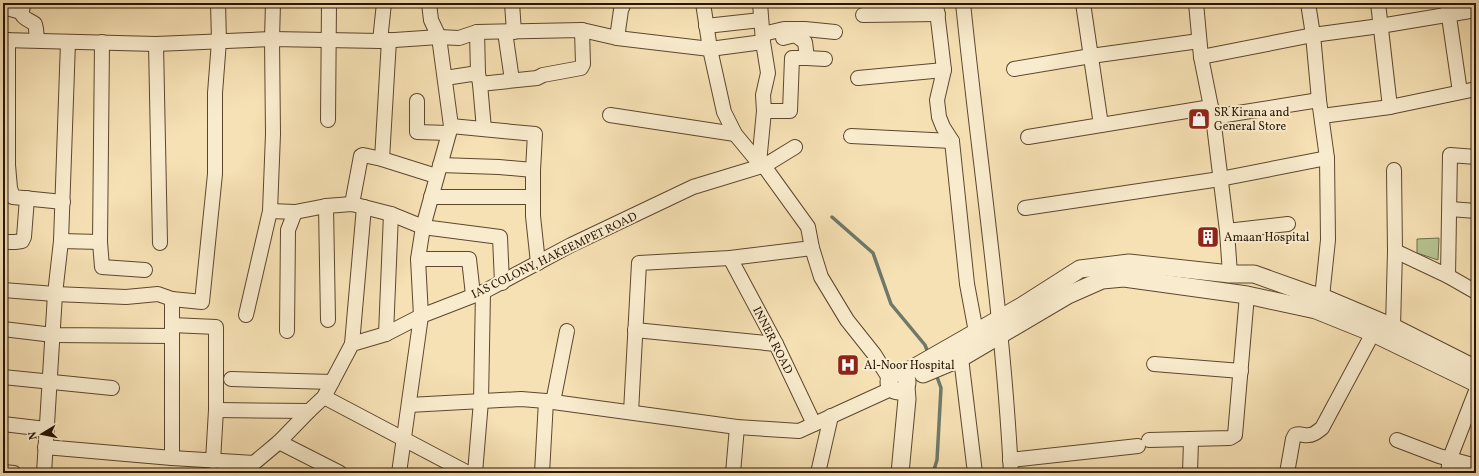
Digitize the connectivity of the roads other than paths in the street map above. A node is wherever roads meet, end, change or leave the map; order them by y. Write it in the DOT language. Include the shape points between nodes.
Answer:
graph roads {
  1 [pos="218,3"];
  2 [pos="274,3"];
  3 [pos="329,3"];
  4 [pos="384,3"];
  5 [pos="428,3"];
  6 [pos="512,3"];
  7 [pos="624,3"];
  8 [pos="703,3"];
  9 [pos="760,3"];
  10 [pos="963,3"];
  11 [pos="1083,3"];
  12 [pos="1196,3"];
  13 [pos="1308,3"];
  14 [pos="1378,3"];
  15 [pos="3,7"];
  16 [pos="23,8"];
  17 [pos="937,9"];
  18 [pos="1448,9"];
  19 [pos="1476,10"];
  20 [pos="863,15"];
  21 [pos="761,20"];
  22 [pos="706,26"];
  23 [pos="1380,26"];
  24 [pos="582,30"];
  25 [pos="477,32"];
  26 [pos="510,32"];
  27 [pos="836,32"];
  28 [pos="1313,35"];
  29 [pos="439,37"];
  30 [pos="617,38"];
  31 [pos="272,39"];
  32 [pos="6,40"];
  33 [pos="37,40"];
  34 [pos="329,40"];
  35 [pos="385,40"];
  36 [pos="763,40"];
  37 [pos="219,41"];
  38 [pos="1199,41"];
  39 [pos="68,42"];
  40 [pos="102,42"];
  41 [pos="156,44"];
  42 [pos="710,49"];
  43 [pos="1091,56"];
  44 [pos="1201,57"];
  45 [pos="807,58"];
  46 [pos="825,59"];
  47 [pos="1014,69"];
  48 [pos="944,70"];
  49 [pos="445,78"];
  50 [pos="479,78"];
  51 [pos="858,78"];
  52 [pos="512,80"];
  53 [pos="1476,89"];
  54 [pos="1460,92"];
  55 [pos="1319,100"];
  56 [pos="416,101"];
  57 [pos="1390,107"];
  58 [pos="764,111"];
  59 [pos="1212,112"];
  60 [pos="610,115"];
  61 [pos="1322,116"];
  62 [pos="328,120"];
  63 [pos="1100,125"];
  64 [pos="484,129"];
  65 [pos="449,130"];
  66 [pos="735,134"];
  67 [pos="851,136"];
  68 [pos="1028,137"];
  69 [pos="952,141"];
  70 [pos="795,147"];
  71 [pos="1476,157"];
  72 [pos="1327,158"];
  73 [pos="382,159"];
  74 [pos="762,165"];
  75 [pos="533,170"];
  76 [pos="1394,170"];
  77 [pos="438,171"];
  78 [pos="1220,179"];
  79 [pos="431,197"];
  80 [pos="533,197"];
  81 [pos="26,198"];
  82 [pos="63,202"];
  83 [pos="326,206"];
  84 [pos="358,206"];
  85 [pos="1026,208"];
  86 [pos="1450,209"];
  87 [pos="270,211"];
  88 [pos="1476,211"];
  89 [pos="295,212"];
  90 [pos="391,214"];
  91 [pos="1288,224"];
  92 [pos="423,227"];
  93 [pos="1227,231"];
  94 [pos="61,241"];
  95 [pos="3,242"];
  96 [pos="100,242"];
  97 [pos="160,243"];
  98 [pos="812,248"];
  99 [pos="1395,251"];
  100 [pos="730,258"];
  101 [pos="418,259"];
  102 [pos="538,263"];
  103 [pos="145,270"];
  104 [pos="1230,274"];
  105 [pos="1448,276"];
  106 [pos="502,283"];
  107 [pos="3,290"];
  108 [pos="1476,292"];
  109 [pos="478,293"];
  110 [pos="56,294"];
  111 [pos="1247,295"];
  112 [pos="172,299"];
  113 [pos="1319,303"];
  114 [pos="246,315"];
  115 [pos="420,316"];
  116 [pos="328,320"];
  117 [pos="1000,327"];
  118 [pos="3,330"];
  119 [pos="172,330"];
  120 [pos="567,330"];
  121 [pos="635,330"];
  122 [pos="287,331"];
  123 [pos="976,332"];
  124 [pos="1373,333"];
  125 [pos="386,334"];
  126 [pos="1391,334"];
  127 [pos="53,335"];
  128 [pos="352,344"];
  129 [pos="776,344"];
  130 [pos="961,358"];
  131 [pos="932,363"];
  132 [pos="1154,364"];
  133 [pos="1476,369"];
  134 [pos="1241,371"];
  135 [pos="3,377"];
  136 [pos="230,379"];
  137 [pos="49,382"];
  138 [pos="332,382"];
  139 [pos="899,382"];
  140 [pos="1476,383"];
  141 [pos="112,388"];
  142 [pos="1476,391"];
  143 [pos="324,398"];
  144 [pos="481,401"];
  145 [pos="550,401"];
  146 [pos="409,405"];
  147 [pos="216,410"];
  148 [pos="309,411"];
  149 [pos="631,412"];
  150 [pos="831,416"];
  151 [pos="3,424"];
  152 [pos="814,424"];
  153 [pos="737,426"];
  154 [pos="46,429"];
  155 [pos="404,440"];
  156 [pos="1191,440"];
  157 [pos="1397,440"];
  158 [pos="279,442"];
  159 [pos="45,447"];
  160 [pos="172,458"];
  161 [pos="1450,458"];
  162 [pos="213,461"];
  163 [pos="1476,466"];
  164 [pos="1011,467"];
  165 [pos="252,468"];
  166 [pos="3,472"];
  167 [pos="14,473"];
  168 [pos="44,473"];
  169 [pos="340,473"];
  170 [pos="399,473"];
  171 [pos="468,473"];
  172 [pos="475,473"];
  173 [pos="542,473"];
  174 [pos="733,473"];
  175 [pos="818,473"];
  176 [pos="900,473"];
  177 [pos="975,473"];
  178 [pos="1190,473"];
  179 [pos="1286,473"];
  180 [pos="1448,473"];
  1 -- 37 [label="street"];
  2 -- 31 [label="street"];
  3 -- 34 [label="street"];
  4 -- 35 [label="street"];
  5 -- 29 [label="street" via="431,20"];
  6 -- 26 [label="street"];
  7 -- 30 [label="street"];
  8 -- 22 [label="street"];
  9 -- 21 [label="street"];
  10 -- 117 [label="street"];
  11 -- 43 [label="street"];
  12 -- 38 [label="street"];
  13 -- 28 [label="street"];
  14 -- 23 [label="street"];
  15 -- 16 [label="street"];
  16 -- 33 [label="street" via="25,19 34,24"];
  17 -- 20 [label="street"];
  17 -- 48 [label="street"];
  18 -- 19 [label="street"];
  18 -- 23 [label="street"];
  18 -- 54 [label="street"];
  21 -- 22 [label="street"];
  21 -- 36 [label="street"];
  22 -- 42 [label="street"];
  23 -- 28 [label="street"];
  23 -- 57 [label="street"];
  24 -- 26 [label="street"];
  24 -- 30 [label="street"];
  24 -- 52 [label="street" via="581,68 538,78"];
  25 -- 26 [label="street"];
  25 -- 29 [label="street" via="460,38"];
  25 -- 50 [label="street"];
  26 -- 52 [label="street"];
  27 -- 36 [label="street" via="784,29"];
  28 -- 44 [label="street"];
  28 -- 55 [label="street"];
  29 -- 35 [label="street"];
  29 -- 49 [label="street"];
  30 -- 42 [label="street"];
  31 -- 34 [label="street"];
  31 -- 37 [label="street"];
  31 -- 87 [label="street" via="273,134"];
  32 -- 33 [label="street"];
  32 -- 81 [label="street" via="10,188 13,196"];
  33 -- 39 [label="street"];
  34 -- 35 [label="street"];
  34 -- 62 [label="street"];
  35 -- 73 [label="street"];
  36 -- 42 [label="street"];
  36 -- 45 [label="street" via="795,35 805,42"];
  36 -- 58 [label="street" via="768,73 763,95"];
  37 -- 41 [label="street"];
  37 -- 112 [label="street" via="215,93 215,174 202,302"];
  38 -- 43 [label="street"];
  38 -- 44 [label="street"];
  39 -- 40 [label="street"];
  39 -- 82 [label="street"];
  40 -- 41 [label="street"];
  40 -- 96 [label="street"];
  41 -- 97 [label="street"];
  42 -- 66 [label="street" via="724,112"];
  43 -- 47 [label="street"];
  43 -- 63 [label="street"];
  44 -- 59 [label="street"];
  45 -- 46 [label="street"];
  45 -- 58 [label="street" via="792,58 790,111"];
  48 -- 51 [label="street"];
  48 -- 69 [label="street" via="937,100 939,117"];
  49 -- 50 [label="street"];
  49 -- 65 [label="street"];
  50 -- 52 [label="street"];
  50 -- 64 [label="street"];
  53 -- 54 [label="street"];
  54 -- 57 [label="street"];
  55 -- 59 [label="street"];
  55 -- 61 [label="street"];
  56 -- 65 [label="street" via="417,132"];
  57 -- 61 [label="street"];
  58 -- 74 [label="street"];
  59 -- 63 [label="street"];
  59 -- 78 [label="street"];
  60 -- 66 [label="street"];
  61 -- 72 [label="street"];
  63 -- 68 [label="street"];
  64 -- 65 [label="street"];
  64 -- 75 [label="street" via="535,134"];
  65 -- 77 [label="street"];
  66 -- 74 [label="street"];
  67 -- 69 [label="street"];
  69 -- 123 [label="street" via="967,284"];
  70 -- 74 [label="street, IAS COLONY, HAKEEMPET ROAD"];
  71 -- 86 [label="street" via="1450,155"];
  72 -- 78 [label="street"];
  72 -- 113 [label="street" via="1328,240"];
  73 -- 77 [label="street"];
  73 -- 84 [label="street" via="361,156"];
  74 -- 98 [label="street" via="808,227"];
  74 -- 102 [label="street, IAS COLONY, HAKEEMPET ROAD" via="693,187"];
  75 -- 77 [label="street" via="499,167"];
  75 -- 80 [label="street"];
  76 -- 99 [label="street"];
  77 -- 79 [label="street"];
  78 -- 85 [label="street"];
  78 -- 93 [label="street"];
  79 -- 80 [label="street"];
  79 -- 92 [label="street"];
  80 -- 102 [label="street"];
  81 -- 82 [label="street"];
  81 -- 95 [label="street" via="22,241"];
  82 -- 94 [label="street"];
  83 -- 84 [label="street"];
  83 -- 89 [label="street"];
  83 -- 116 [label="street"];
  84 -- 90 [label="street"];
  84 -- 128 [label="street"];
  86 -- 88 [label="street"];
  86 -- 105 [label="street"];
  87 -- 89 [label="street"];
  87 -- 114 [label="street"];
  89 -- 122 [label="street" via="288,230"];
  90 -- 92 [label="street"];
  90 -- 125 [label="street"];
  91 -- 93 [label="street"];
  92 -- 101 [label="street"];
  92 -- 106 [label="street" via="500,237"];
  93 -- 104 [label="street"];
  94 -- 96 [label="street"];
  94 -- 110 [label="street"];
  96 -- 103 [label="street" via="102,267"];
  98 -- 100 [label="street"];
  98 -- 139 [label="street" via="821,277 848,320"];
  99 -- 105 [label="street"];
  99 -- 126 [label="street"];
  100 -- 121 [label="street" via="639,263"];
  100 -- 129 [label="street, INNER ROAD"];
  101 -- 109 [label="street" via="469,259"];
  101 -- 115 [label="street"];
  102 -- 106 [label="street, IAS COLONY, HAKEEMPET ROAD"];
  104 -- 113 [label="street" via="1254,274 1310,294"];
  104 -- 117 [label="street" via="1129,263 1080,269"];
  105 -- 108 [label="street"];
  106 -- 109 [label="street, IAS COLONY, HAKEEMPET ROAD"];
  107 -- 110 [label="street"];
  109 -- 115 [label="street, IAS COLONY, HAKEEMPET ROAD"];
  109 -- 144 [label="street"];
  110 -- 112 [label="street" via="126,297 158,294"];
  110 -- 127 [label="street"];
  111 -- 113 [label="street"];
  111 -- 117 [label="street" via="1124,278 1102,280"];
  111 -- 134 [label="street"];
  112 -- 119 [label="street"];
  113 -- 124 [label="street"];
  113 -- 126 [label="street"];
  115 -- 125 [label="street, IAS COLONY, HAKEEMPET ROAD"];
  115 -- 146 [label="street"];
  117 -- 123 [label="street"];
  117 -- 130 [label="street"];
  117 -- 164 [label="street"];
  118 -- 127 [label="street"];
  119 -- 127 [label="street"];
  119 -- 147 [label="street" via="216,327"];
  119 -- 160 [label="street"];
  120 -- 145 [label="street"];
  121 -- 129 [label="street"];
  121 -- 149 [label="street"];
  123 -- 131 [label="street"];
  124 -- 126 [label="street"];
  124 -- 179 [label="street" via="1322,428 1309,435 1295,435"];
  125 -- 128 [label="street, IAS COLONY, HAKEEMPET ROAD"];
  126 -- 133 [label="street"];
  126 -- 140 [label="street"];
  127 -- 137 [label="street"];
  128 -- 138 [label="street"];
  129 -- 152 [label="street, INNER ROAD"];
  130 -- 131 [label="street"];
  130 -- 177 [label="street"];
  131 -- 139 [label="street"];
  132 -- 134 [label="street"];
  134 -- 156 [label="street" via="1235,435 1230,438"];
  135 -- 137 [label="street"];
  136 -- 138 [label="street"];
  137 -- 141 [label="street"];
  137 -- 154 [label="street"];
  138 -- 143 [label="street"];
  139 -- 150 [label="street"];
  139 -- 176 [label="street" via="907,399"];
  142 -- 161 [label="street"];
  143 -- 148 [label="street"];
  143 -- 155 [label="street"];
  144 -- 145 [label="street"];
  144 -- 146 [label="street"];
  144 -- 172 [label="street"];
  145 -- 149 [label="street"];
  145 -- 173 [label="street"];
  146 -- 155 [label="street"];
  147 -- 148 [label="street"];
  147 -- 162 [label="street"];
  148 -- 158 [label="street"];
  149 -- 153 [label="street"];
  150 -- 152 [label="street"];
  150 -- 175 [label="street"];
  151 -- 154 [label="street"];
  152 -- 153 [label="street" via="799,431"];
  153 -- 174 [label="street"];
  154 -- 159 [label="street"];
  155 -- 170 [label="street"];
  155 -- 171 [label="street"];
  156 -- 164 [label="street" via="1143,443"];
  156 -- 178 [label="street"];
  157 -- 161 [label="street"];
  158 -- 165 [label="street"];
  158 -- 169 [label="street"];
  159 -- 160 [label="street"];
  159 -- 168 [label="street"];
  160 -- 162 [label="street"];
  161 -- 163 [label="street"];
  161 -- 180 [label="street"];
  162 -- 165 [label="street"];
  166 -- 167 [label="street"];
}
